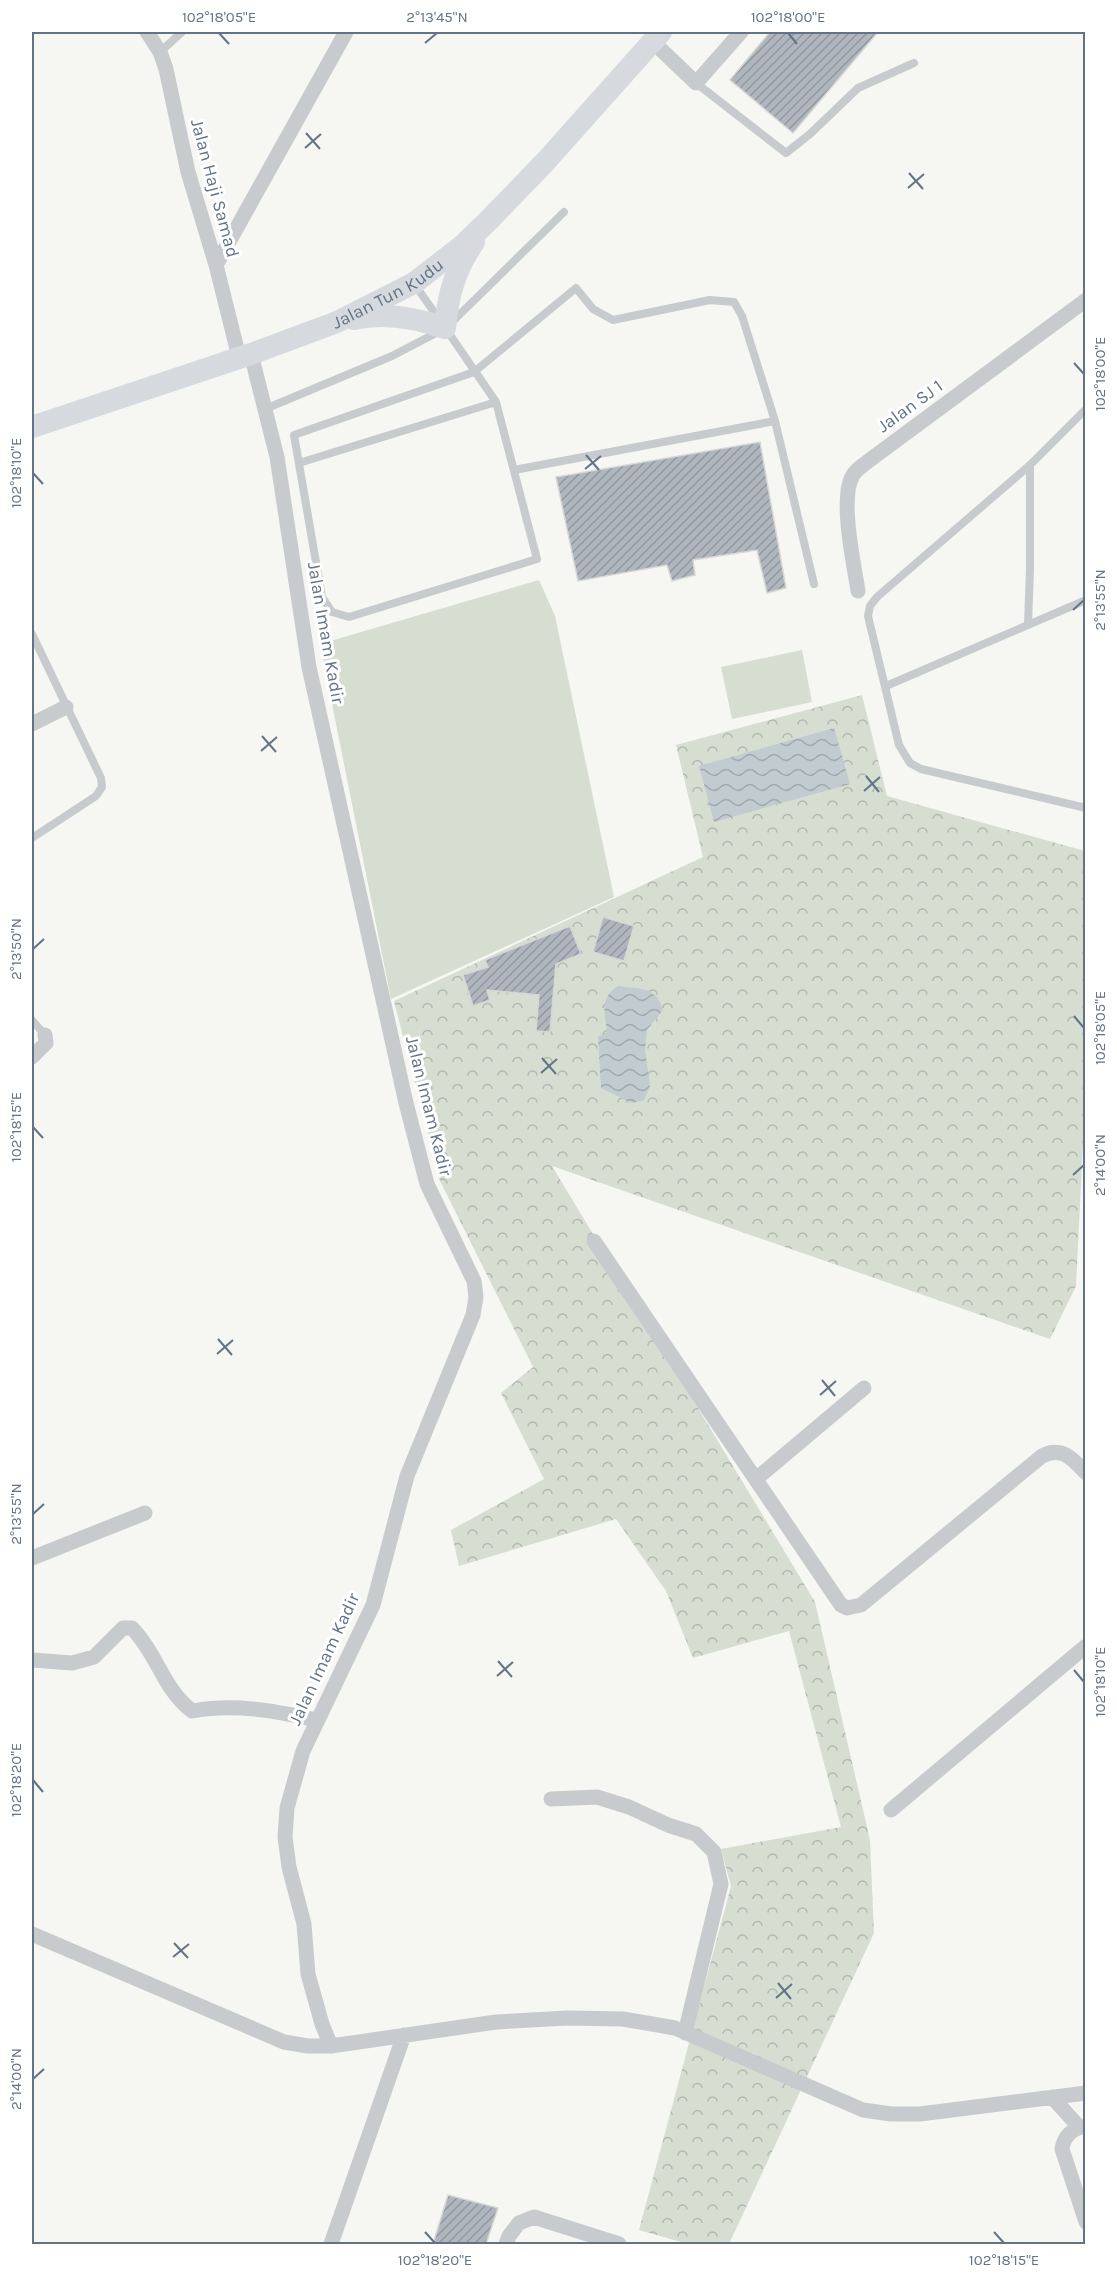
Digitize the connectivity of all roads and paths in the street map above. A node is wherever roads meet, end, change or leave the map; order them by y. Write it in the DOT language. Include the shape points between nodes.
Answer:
graph roads {
  1 [pos="147,32"];
  2 [pos="182,32"];
  3 [pos="346,32"];
  4 [pos="741,32"];
  5 [pos="656,36"];
  6 [pos="160,51"];
  7 [pos="914,63"];
  8 [pos="696,83"];
  9 [pos="564,212"];
  10 [pos="489,220"];
  11 [pos="216,265"];
  12 [pos="414,283"];
  13 [pos="1086,300"];
  14 [pos="338,322"];
  15 [pos="445,328"];
  16 [pos="245,356"];
  17 [pos="474,372"];
  18 [pos="496,402"];
  19 [pos="265,409"];
  20 [pos="1086,409"];
  21 [pos="775,421"];
  22 [pos="32,427"];
  23 [pos="299,463"];
  24 [pos="1030,465"];
  25 [pos="514,470"];
  26 [pos="814,584"];
  27 [pos="858,591"];
  28 [pos="1086,600"];
  29 [pos="1028,625"];
  30 [pos="32,634"];
  31 [pos="886,686"];
  32 [pos="66,707"];
  33 [pos="32,724"];
  34 [pos="1086,808"];
  35 [pos="32,838"];
  36 [pos="32,1020"];
  37 [pos="45,1035"];
  38 [pos="32,1057"];
  39 [pos="594,1241"];
  40 [pos="864,1388"];
  41 [pos="1086,1473"];
  42 [pos="756,1479"];
  43 [pos="145,1513"];
  44 [pos="32,1558"];
  45 [pos="1086,1646"];
  46 [pos="32,1660"];
  47 [pos="317,1720"];
  48 [pos="551,1799"];
  49 [pos="891,1810"];
  50 [pos="32,1934"];
  51 [pos="685,2033"];
  52 [pos="404,2035"];
  53 [pos="331,2046"];
  54 [pos="1086,2093"];
  55 [pos="1052,2097"];
  56 [pos="1082,2126"];
  57 [pos="1085,2221"];
  58 [pos="331,2244"];
  59 [pos="506,2244"];
  60 [pos="619,2244"];
  1 -- 6 [label="street, Jalan Haji Samad"];
  2 -- 6 [label="lane"];
  3 -- 11 [label="street"];
  4 -- 8 [label="street"];
  5 -- 8 [label="street"];
  5 -- 10 [label="main road, Jalan Tun Kudu"];
  6 -- 11 [label="street, Jalan Haji Samad" via="188,172"];
  7 -- 8 [label="lane" via="858,88 786,153"];
  9 -- 15 [label="lane"];
  10 -- 12 [label="main road, Jalan Tun Kudu"];
  10 -- 15 [label="main road" via="450,288"];
  11 -- 16 [label="street, Jalan Haji Samad"];
  12 -- 14 [label="main road, Jalan Tun Kudu"];
  12 -- 15 [label="lane"];
  13 -- 27 [label="street, Jalan SJ 1" via="854,474 847,507"];
  14 -- 15 [label="main road" via="389,316"];
  14 -- 16 [label="main road, Jalan Tun Kudu"];
  15 -- 17 [label="lane"];
  15 -- 19 [label="lane" via="392,356"];
  16 -- 19 [label="street, Jalan Imam Kadir"];
  16 -- 22 [label="main road, Jalan Tun Kudu"];
  17 -- 18 [label="lane"];
  17 -- 21 [label="lane" via="576,288 593,309 613,320 710,300 734,302"];
  17 -- 23 [label="lane" via="294,435"];
  18 -- 23 [label="lane"];
  18 -- 25 [label="lane"];
  19 -- 47 [label="street, Jalan Imam Kadir" via="277,458 309,667 406,1103 427,1184 467,1263 476,1297 473,1315 407,1476 373,1605"];
  20 -- 24 [label="lane"];
  21 -- 25 [label="lane"];
  21 -- 26 [label="lane"];
  23 -- 25 [label="lane" via="322,597 332,612 349,617 537,559"];
  24 -- 29 [label="lane"];
  24 -- 31 [label="lane" via="870,606 868,615"];
  28 -- 29 [label="lane"];
  29 -- 31 [label="lane"];
  30 -- 32 [label="lane"];
  31 -- 34 [label="lane" via="899,745 910,763 921,769"];
  32 -- 33 [label="street"];
  32 -- 35 [label="lane" via="102,787 96,796"];
  36 -- 37 [label="lane"];
  37 -- 38 [label="street" via="46,1043"];
  39 -- 42 [label="street"];
  40 -- 42 [label="street"];
  41 -- 42 [label="street" via="1061,1453 1042,1456 861,1605 847,1608 841,1605"];
  43 -- 44 [label="street"];
  45 -- 49 [label="street"];
  46 -- 47 [label="street" via="72,1663 94,1657 123,1628 132,1628 145,1642 179,1701 192,1711 260,1708"];
  47 -- 53 [label="street, Jalan Imam Kadir" via="294,1781 285,1837 304,1924 308,1974"];
  48 -- 51 [label="street" via="597,1797 629,1807 696,1834 714,1852 721,1884"];
  50 -- 53 [label="street" via="267,2036 309,2046"];
  51 -- 52 [label="street" via="623,2019 568,2018 496,2022"];
  51 -- 55 [label="street" via="863,2110 920,2114"];
  52 -- 53 [label="street"];
  52 -- 58 [label="street"];
  54 -- 55 [label="street"];
  55 -- 56 [label="street"];
  56 -- 57 [label="street" via="1064,2139 1062,2149"];
  59 -- 60 [label="street" via="519,2223 534,2217"];
}
